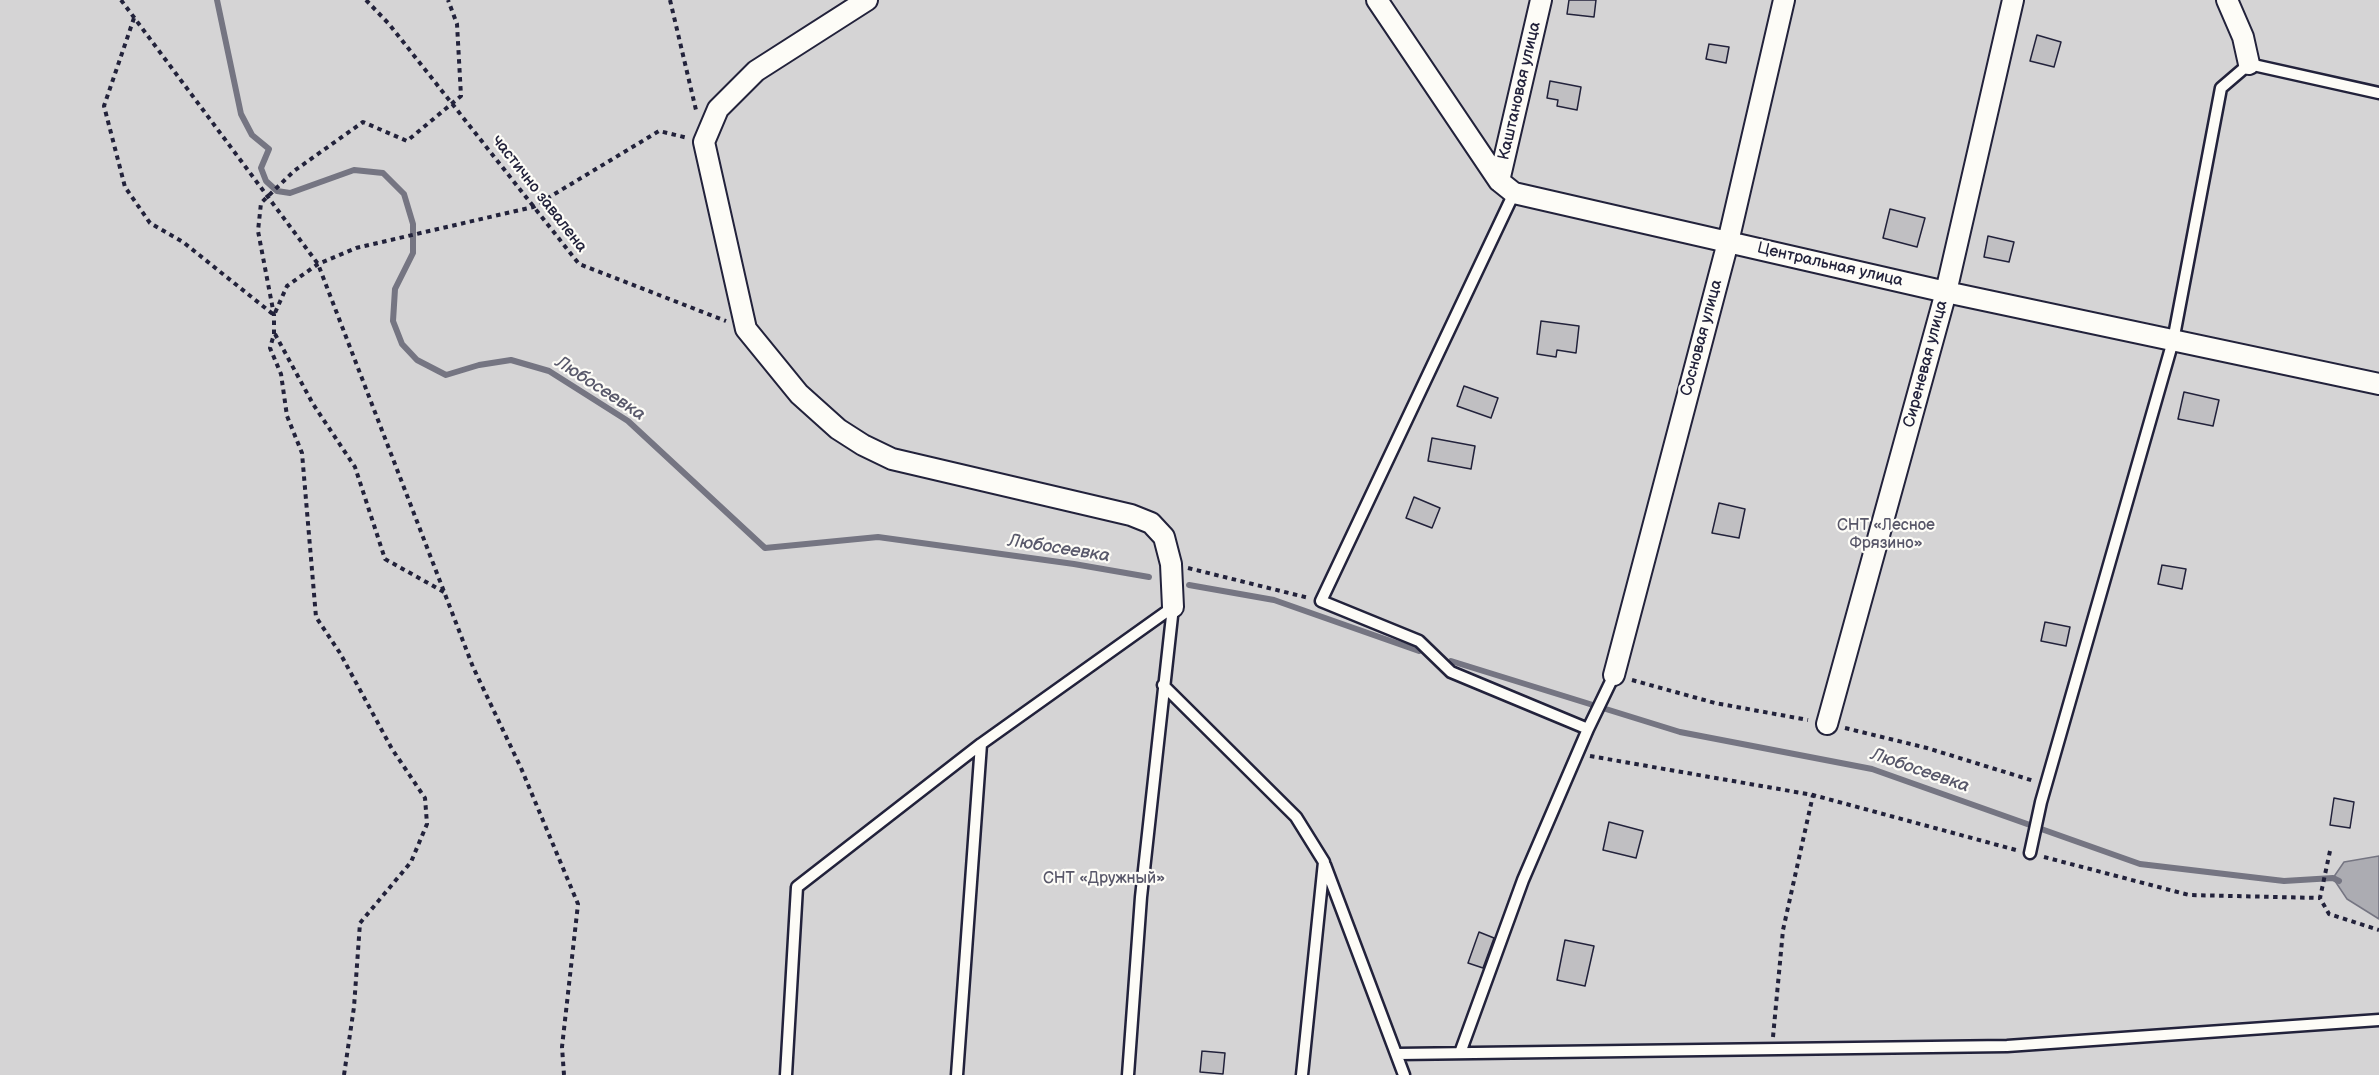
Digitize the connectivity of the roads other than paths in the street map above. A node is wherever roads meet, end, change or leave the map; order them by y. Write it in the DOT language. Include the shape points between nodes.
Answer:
graph roads {
  1 [pos="867,0"];
  2 [pos="1377,0"];
  3 [pos="1541,0"];
  4 [pos="1784,0"];
  5 [pos="2013,0"];
  6 [pos="2227,0"];
  7 [pos="2249,64"];
  8 [pos="2379,93"];
  9 [pos="1506,187"];
  10 [pos="1728,242"];
  11 [pos="1946,292"];
  12 [pos="2173,341"];
  13 [pos="2379,384"];
  14 [pos="1173,607"];
  15 [pos="1614,675"];
  16 [pos="1163,685"];
  17 [pos="1827,724"];
  18 [pos="1588,729"];
  19 [pos="981,744"];
  20 [pos="2030,854"];
  21 [pos="1324,862"];
  22 [pos="2379,1020"];
  23 [pos="1460,1053"];
  24 [pos="1398,1054"];
  25 [pos="786,1075"];
  26 [pos="957,1075"];
  27 [pos="1128,1075"];
  28 [pos="1302,1075"];
  29 [pos="1404,1075"];
  1 -- 14 [label="street" via="756,71 718,108 704,142 746,329 799,394 838,429 892,459 1131,514 1151,523 1164,537 1171,564"];
  2 -- 9 [label="street"];
  3 -- 9 [label="street, Каштановая улица"];
  4 -- 10 [label="street, Сосновая улица"];
  5 -- 11 [label="street, Сиреневая улица"];
  6 -- 7 [label="street" via="2243,37"];
  7 -- 8 [label="lane"];
  7 -- 12 [label="lane" via="2221,88"];
  9 -- 10 [label="street, Центральная улица"];
  9 -- 18 [label="lane" via="1321,601 1419,641 1451,672"];
  10 -- 11 [label="street, Центральная улица"];
  10 -- 15 [label="street, Сосновая улица"];
  11 -- 12 [label="street, Центральная улица"];
  11 -- 17 [label="street, Сиреневая улица"];
  12 -- 13 [label="street, Центральная улица"];
  12 -- 20 [label="lane" via="2041,802"];
  14 -- 16 [label="lane"];
  14 -- 19 [label="lane"];
  15 -- 18 [label="lane"];
  16 -- 21 [label="lane" via="1296,817"];
  16 -- 27 [label="lane"];
  18 -- 23 [label="lane" via="1523,880"];
  19 -- 25 [label="lane" via="797,886"];
  19 -- 26 [label="lane"];
  21 -- 24 [label="lane"];
  21 -- 28 [label="lane"];
  22 -- 23 [label="lane" via="2007,1046"];
  23 -- 24 [label="lane"];
  24 -- 29 [label="lane"];
}
